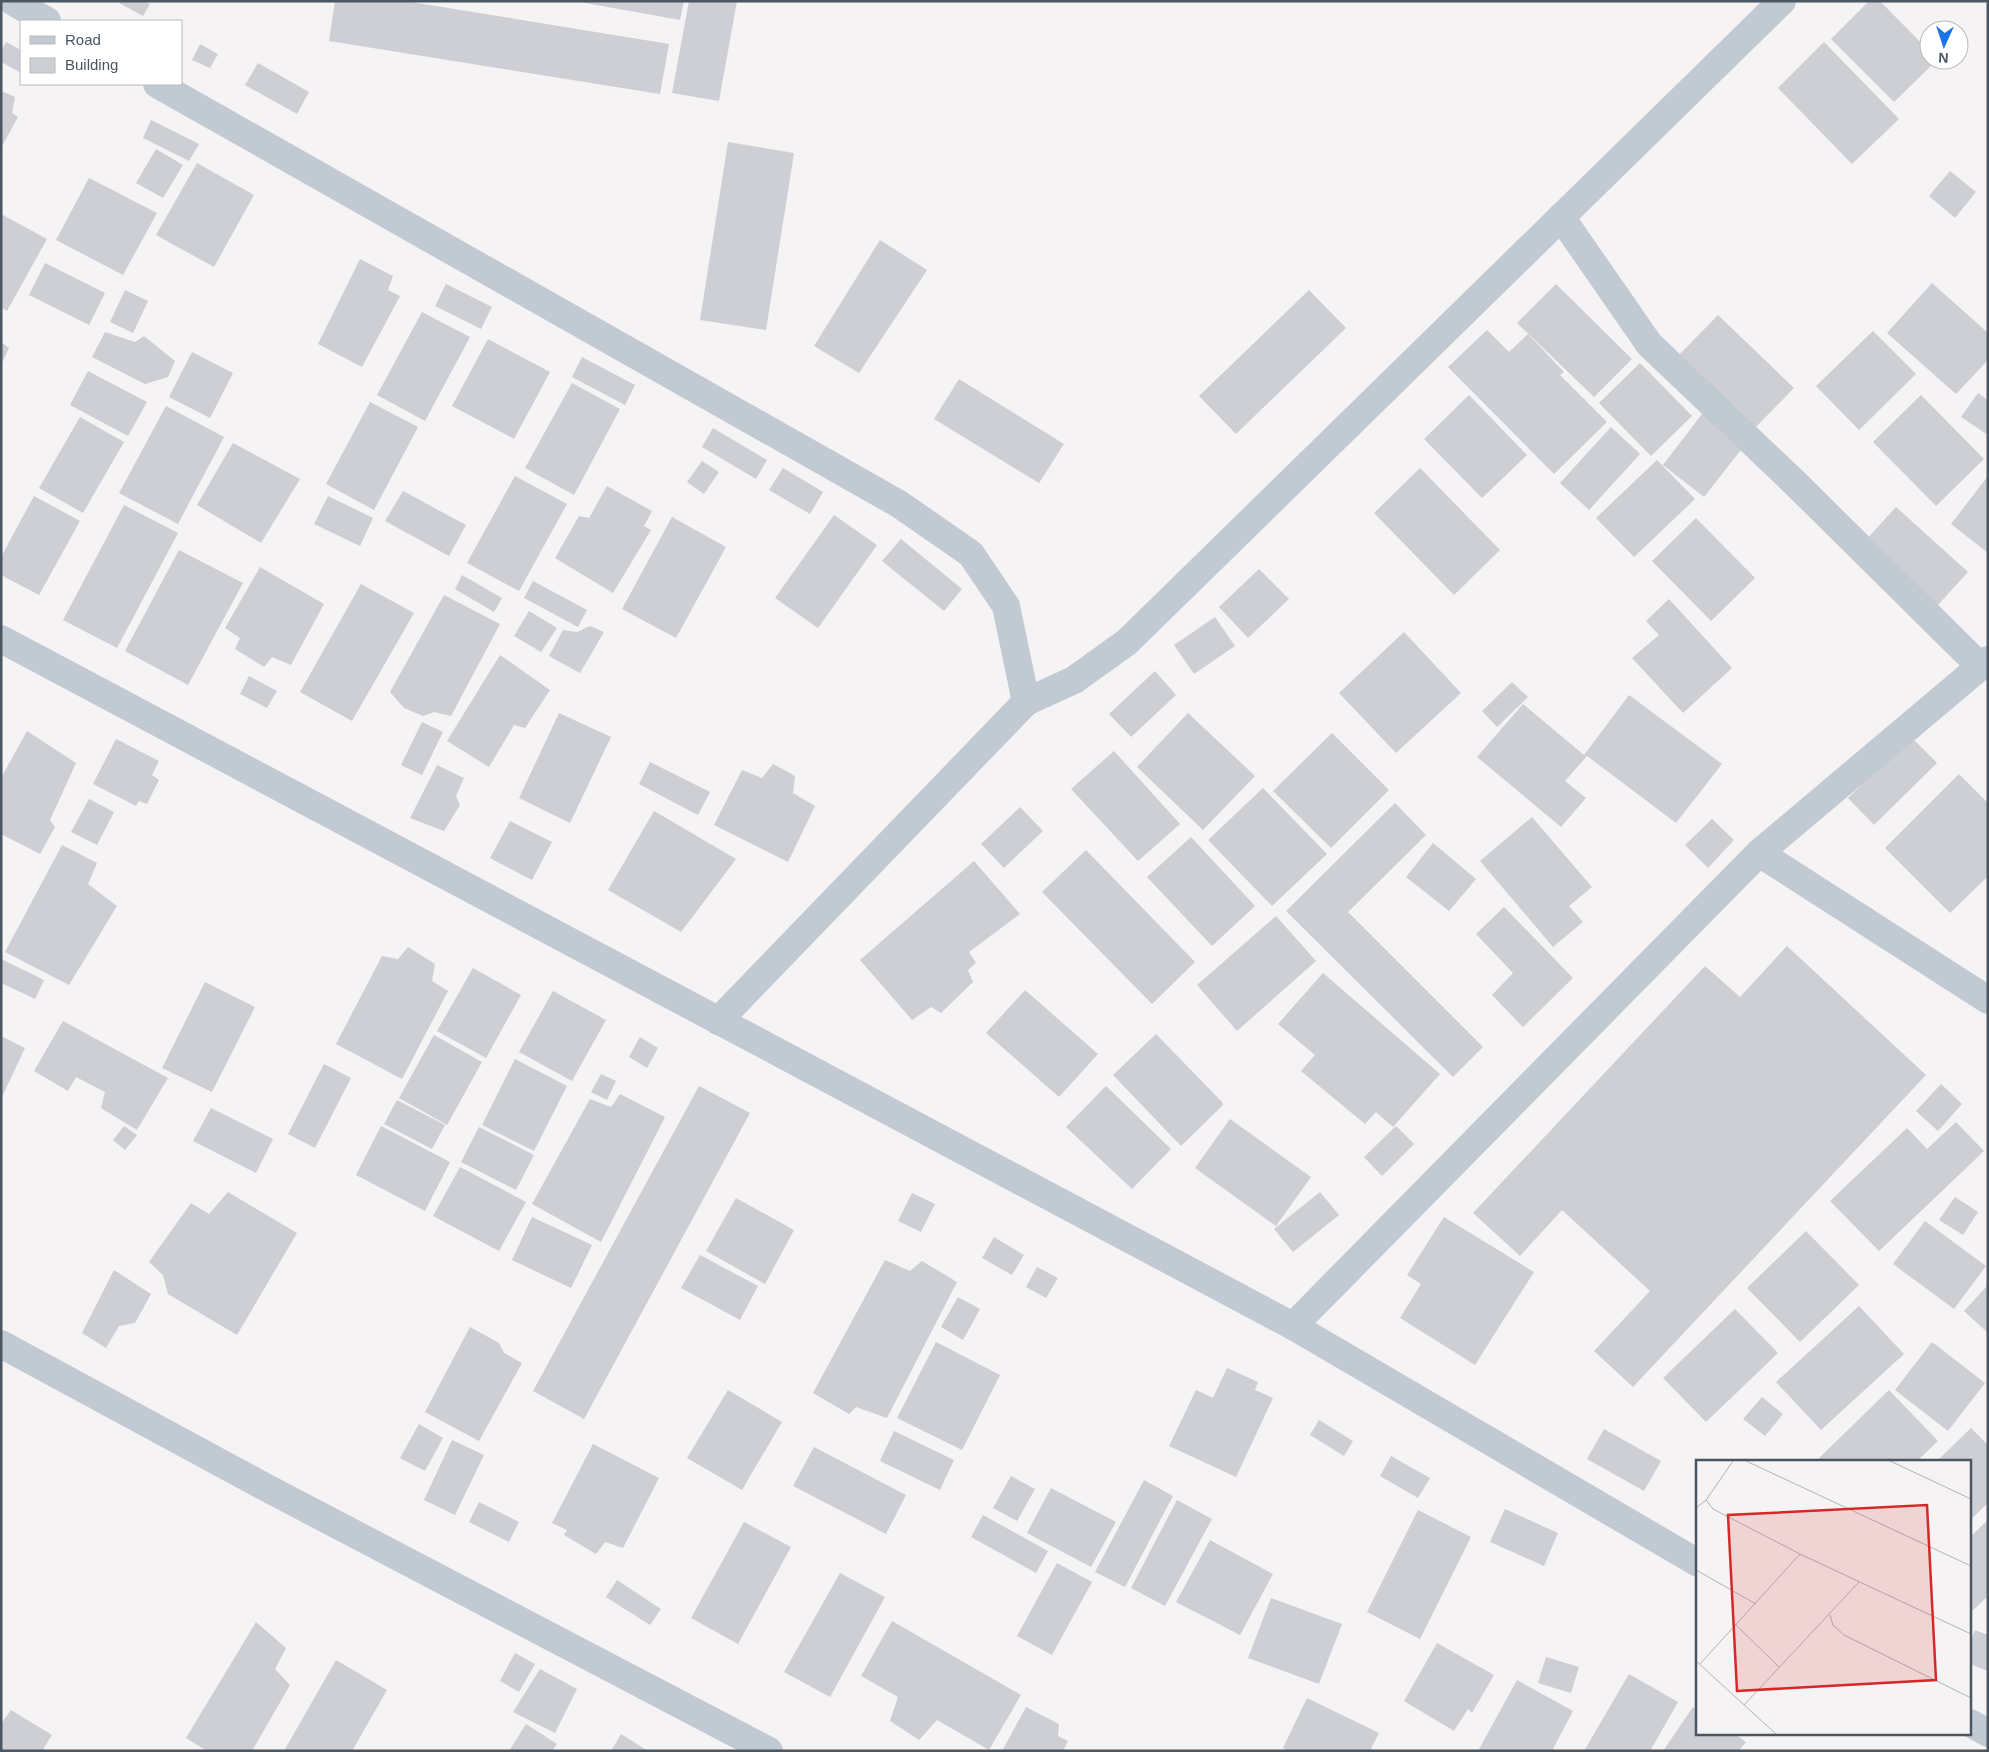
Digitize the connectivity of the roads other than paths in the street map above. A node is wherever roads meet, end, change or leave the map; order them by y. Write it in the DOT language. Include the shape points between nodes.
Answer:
graph roads {
  1 [pos="12,1"];
  2 [pos="1782,1"];
  3 [pos="45,20"];
  4 [pos="159,85"];
  5 [pos="1562,217"];
  6 [pos="1,640"];
  7 [pos="1984,664"];
  8 [pos="1026,702"];
  9 [pos="1759,853"];
  10 [pos="1988,1000"];
  11 [pos="718,1020"];
  12 [pos="1294,1326"];
  13 [pos="1,1344"];
  14 [pos="1696,1562"];
  15 [pos="1972,1723"];
  16 [pos="1988,1733"];
  17 [pos="769,1751"];
  1 -- 3 [label="street"];
  2 -- 5 [label="street"];
  4 -- 8 [label="street" via="899,504 971,554 1006,606"];
  5 -- 7 [label="street" via="1649,344"];
  5 -- 8 [label="street" via="1127,642 1074,680"];
  6 -- 11 [label="street"];
  7 -- 9 [label="street"];
  8 -- 11 [label="street"];
  9 -- 10 [label="street"];
  9 -- 12 [label="street"];
  11 -- 12 [label="street"];
  12 -- 14 [label="street"];
  13 -- 17 [label="street"];
  15 -- 16 [label="street"];
}
